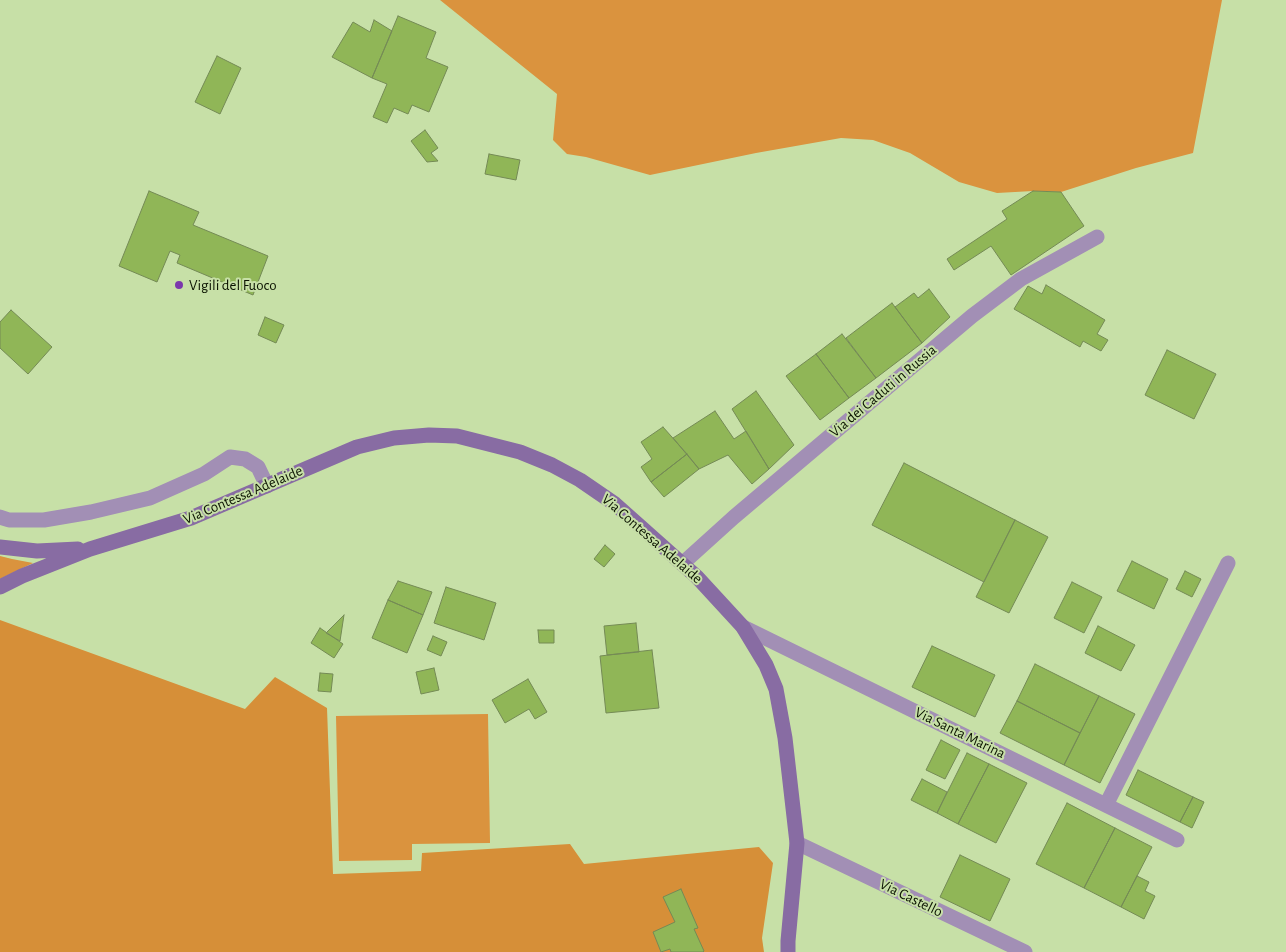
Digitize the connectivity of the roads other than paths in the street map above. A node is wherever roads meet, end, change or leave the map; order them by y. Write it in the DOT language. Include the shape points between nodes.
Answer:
graph roads {
  1 [pos="1097,237"];
  2 [pos="267,486"];
  3 [pos="0,517"];
  4 [pos="0,547"];
  5 [pos="90,549"];
  6 [pos="1228,563"];
  7 [pos="682,564"];
  8 [pos="0,587"];
  9 [pos="743,627"];
  10 [pos="1106,805"];
  11 [pos="1177,840"];
  12 [pos="797,843"];
  13 [pos="788,952"];
  14 [pos="1024,952"];
  1 -- 7 [label="street, Via dei Caduti in Russia" via="1021,279 972,316"];
  2 -- 3 [label="street" via="258,467 245,458 230,457 204,474 150,498 44,520"];
  2 -- 5 [label="street, Via Contessa Adelaide" via="191,518"];
  2 -- 7 [label="street, Via Contessa Adelaide" via="357,447 394,438 458,436 520,452 580,480 615,504"];
  4 -- 5 [label="street" via="37,551"];
  5 -- 8 [label="street"];
  6 -- 10 [label="street"];
  7 -- 9 [label="street, Via Contessa Adelaide"];
  9 -- 10 [label="street, Via Santa Marina"];
  9 -- 12 [label="street, Via Contessa Adelaide" via="776,689"];
  10 -- 11 [label="street, Via Santa Marina"];
  12 -- 13 [label="street, Via Contessa Adelaide"];
  12 -- 14 [label="street, Via Castello"];
}
